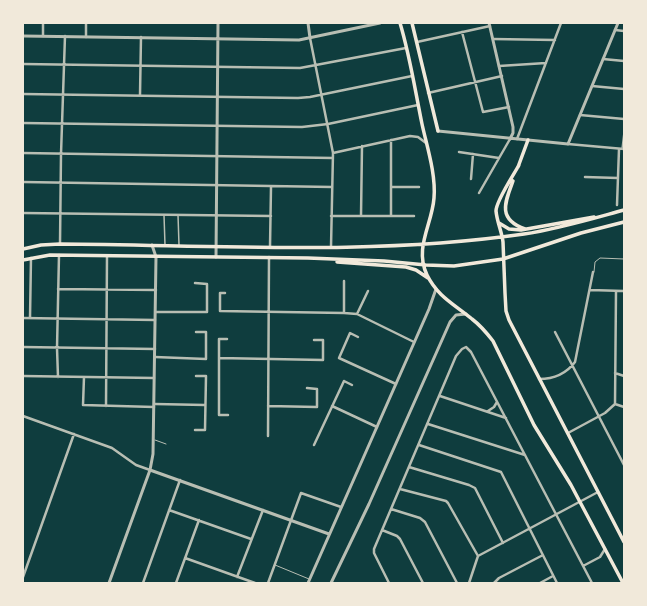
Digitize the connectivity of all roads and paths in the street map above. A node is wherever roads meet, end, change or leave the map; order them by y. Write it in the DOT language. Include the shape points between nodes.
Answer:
graph roads {
  1 [pos="43,23"];
  2 [pos="86,23"];
  3 [pos="218,23"];
  4 [pos="308,23"];
  5 [pos="380,23"];
  6 [pos="400,23"];
  7 [pos="412,23"];
  8 [pos="561,23"];
  9 [pos="618,23"];
  10 [pos="490,24"];
  11 [pos="614,30"];
  12 [pos="624,31"];
  13 [pos="462,32"];
  14 [pos="23,36"];
  15 [pos="43,36"];
  16 [pos="65,36"];
  17 [pos="86,37"];
  18 [pos="141,37"];
  19 [pos="217,38"];
  20 [pos="310,38"];
  21 [pos="493,38"];
  22 [pos="555,40"];
  23 [pos="416,42"];
  24 [pos="406,48"];
  25 [pos="602,59"];
  26 [pos="624,61"];
  27 [pos="546,63"];
  28 [pos="23,64"];
  29 [pos="63,64"];
  30 [pos="140,66"];
  31 [pos="316,66"];
  32 [pos="500,66"];
  33 [pos="217,67"];
  34 [pos="412,76"];
  35 [pos="502,76"];
  36 [pos="475,82"];
  37 [pos="591,86"];
  38 [pos="624,89"];
  39 [pos="428,93"];
  40 [pos="23,94"];
  41 [pos="62,94"];
  42 [pos="322,94"];
  43 [pos="140,95"];
  44 [pos="217,96"];
  45 [pos="418,105"];
  46 [pos="509,107"];
  47 [pos="580,115"];
  48 [pos="624,119"];
  49 [pos="23,123"];
  50 [pos="61,124"];
  51 [pos="328,124"];
  52 [pos="216,126"];
  53 [pos="438,131"];
  54 [pos="624,132"];
  55 [pos="510,139"];
  56 [pos="516,139"];
  57 [pos="391,140"];
  58 [pos="528,140"];
  59 [pos="426,143"];
  60 [pos="568,144"];
  61 [pos="362,146"];
  62 [pos="622,149"];
  63 [pos="459,152"];
  64 [pos="23,153"];
  65 [pos="333,153"];
  66 [pos="60,154"];
  67 [pos="473,154"];
  68 [pos="216,156"];
  69 [pos="333,158"];
  70 [pos="499,158"];
  71 [pos="519,165"];
  72 [pos="585,177"];
  73 [pos="618,178"];
  74 [pos="471,179"];
  75 [pos="23,182"];
  76 [pos="60,183"];
  77 [pos="216,186"];
  78 [pos="271,187"];
  79 [pos="391,187"];
  80 [pos="419,187"];
  81 [pos="332,188"];
  82 [pos="479,193"];
  83 [pos="617,205"];
  84 [pos="624,210"];
  85 [pos="23,213"];
  86 [pos="60,213"];
  87 [pos="615,213"];
  88 [pos="164,215"];
  89 [pos="178,215"];
  90 [pos="216,216"];
  91 [pos="271,216"];
  92 [pos="332,216"];
  93 [pos="361,216"];
  94 [pos="391,216"];
  95 [pos="414,216"];
  96 [pos="624,222"];
  97 [pos="499,223"];
  98 [pos="526,230"];
  99 [pos="60,244"];
  100 [pos="152,246"];
  101 [pos="165,246"];
  102 [pos="179,246"];
  103 [pos="216,247"];
  104 [pos="270,247"];
  105 [pos="331,247"];
  106 [pos="23,249"];
  107 [pos="59,255"];
  108 [pos="106,256"];
  109 [pos="156,257"];
  110 [pos="216,257"];
  111 [pos="269,257"];
  112 [pos="31,258"];
  113 [pos="308,258"];
  114 [pos="624,259"];
  115 [pos="23,260"];
  116 [pos="593,272"];
  117 [pos="429,279"];
  118 [pos="344,281"];
  119 [pos="195,283"];
  120 [pos="58,289"];
  121 [pos="436,289"];
  122 [pos="106,290"];
  123 [pos="156,290"];
  124 [pos="368,290"];
  125 [pos="590,290"];
  126 [pos="616,291"];
  127 [pos="624,291"];
  128 [pos="225,293"];
  129 [pos="156,312"];
  130 [pos="269,312"];
  131 [pos="344,313"];
  132 [pos="357,314"];
  133 [pos="466,314"];
  134 [pos="23,318"];
  135 [pos="30,318"];
  136 [pos="58,318"];
  137 [pos="106,319"];
  138 [pos="156,320"];
  139 [pos="196,332"];
  140 [pos="555,332"];
  141 [pos="358,337"];
  142 [pos="227,339"];
  143 [pos="314,340"];
  144 [pos="414,342"];
  145 [pos="23,347"];
  146 [pos="57,348"];
  147 [pos="106,348"];
  148 [pos="155,349"];
  149 [pos="155,357"];
  150 [pos="219,358"];
  151 [pos="269,359"];
  152 [pos="572,365"];
  153 [pos="615,373"];
  154 [pos="23,376"];
  155 [pos="196,376"];
  156 [pos="624,376"];
  157 [pos="58,377"];
  158 [pos="84,377"];
  159 [pos="106,377"];
  160 [pos="155,378"];
  161 [pos="539,378"];
  162 [pos="396,384"];
  163 [pos="352,385"];
  164 [pos="307,388"];
  165 [pos="440,396"];
  166 [pos="497,401"];
  167 [pos="615,404"];
  168 [pos="155,405"];
  169 [pos="206,405"];
  170 [pos="106,406"];
  171 [pos="268,406"];
  172 [pos="332,406"];
  173 [pos="624,406"];
  174 [pos="488,412"];
  175 [pos="228,415"];
  176 [pos="23,416"];
  177 [pos="600,416"];
  178 [pos="506,418"];
  179 [pos="428,424"];
  180 [pos="377,427"];
  181 [pos="195,430"];
  182 [pos="568,433"];
  183 [pos="74,434"];
  184 [pos="268,436"];
  185 [pos="154,440"];
  186 [pos="166,444"];
  187 [pos="314,445"];
  188 [pos="419,445"];
  189 [pos="525,455"];
  190 [pos="624,465"];
  191 [pos="409,467"];
  192 [pos="150,470"];
  193 [pos="180,480"];
  194 [pos="400,489"];
  195 [pos="598,492"];
  196 [pos="580,502"];
  197 [pos="341,507"];
  198 [pos="391,508"];
  199 [pos="263,509"];
  200 [pos="169,510"];
  201 [pos="556,514"];
  202 [pos="198,520"];
  203 [pos="292,520"];
  204 [pos="529,528"];
  205 [pos="382,530"];
  206 [pos="329,534"];
  207 [pos="251,539"];
  208 [pos="624,542"];
  209 [pos="503,543"];
  210 [pos="605,548"];
  211 [pos="543,555"];
  212 [pos="478,556"];
  213 [pos="185,558"];
  214 [pos="275,565"];
  215 [pos="583,566"];
  216 [pos="553,576"];
  217 [pos="23,577"];
  218 [pos="237,577"];
  219 [pos="309,581"];
  220 [pos="109,583"];
  221 [pos="143,583"];
  222 [pos="176,583"];
  223 [pos="255,583"];
  224 [pos="268,583"];
  225 [pos="331,583"];
  226 [pos="390,583"];
  227 [pos="423,583"];
  228 [pos="457,583"];
  229 [pos="469,583"];
  230 [pos="494,583"];
  231 [pos="540,583"];
  232 [pos="557,583"];
  233 [pos="592,583"];
  234 [pos="623,583"];
  1 -- 15 [label="street"];
  2 -- 17 [label="street"];
  3 -- 19 [label="street"];
  4 -- 20 [label="street"];
  5 -- 20 [label="street"];
  6 -- 24 [label="main road"];
  7 -- 23 [label="main road"];
  8 -- 22 [label="street"];
  9 -- 11 [label="street"];
  10 -- 13 [label="street"];
  10 -- 21 [label="street"];
  11 -- 12 [label="street"];
  11 -- 25 [label="street"];
  13 -- 23 [label="street"];
  13 -- 36 [label="street"];
  14 -- 15 [label="street"];
  15 -- 16 [label="street"];
  16 -- 17 [label="street"];
  16 -- 29 [label="street"];
  17 -- 18 [label="street"];
  18 -- 19 [label="street"];
  18 -- 30 [label="street"];
  19 -- 20 [label="street"];
  19 -- 33 [label="street"];
  20 -- 31 [label="street"];
  21 -- 22 [label="street"];
  21 -- 32 [label="street"];
  22 -- 27 [label="street"];
  23 -- 39 [label="main road"];
  24 -- 31 [label="street"];
  24 -- 34 [label="main road"];
  25 -- 26 [label="street"];
  25 -- 37 [label="street"];
  27 -- 32 [label="street"];
  27 -- 56 [label="street"];
  28 -- 29 [label="street"];
  29 -- 30 [label="street"];
  29 -- 41 [label="street"];
  30 -- 33 [label="street"];
  30 -- 43 [label="street"];
  31 -- 33 [label="street"];
  31 -- 42 [label="street"];
  32 -- 35 [label="street"];
  33 -- 44 [label="street"];
  34 -- 42 [label="street"];
  34 -- 45 [label="main road"];
  35 -- 36 [label="street"];
  35 -- 46 [label="street"];
  36 -- 39 [label="street"];
  36 -- 46 [label="street" via="482,112"];
  37 -- 38 [label="street"];
  37 -- 47 [label="street"];
  39 -- 53 [label="main road"];
  40 -- 41 [label="street"];
  41 -- 43 [label="street"];
  41 -- 50 [label="street"];
  42 -- 44 [label="street" via="298,98"];
  42 -- 51 [label="street"];
  43 -- 44 [label="street"];
  44 -- 52 [label="street"];
  45 -- 51 [label="street"];
  45 -- 59 [label="main road"];
  46 -- 55 [label="street" via="513,127"];
  47 -- 48 [label="street"];
  47 -- 60 [label="street"];
  49 -- 50 [label="street"];
  50 -- 52 [label="street"];
  50 -- 66 [label="street"];
  51 -- 52 [label="street" via="302,127"];
  51 -- 65 [label="street"];
  52 -- 68 [label="street"];
  53 -- 55 [label="street"];
  54 -- 62 [label="street"];
  55 -- 56 [label="street"];
  55 -- 70 [label="street"];
  56 -- 58 [label="street"];
  57 -- 59 [label="street" via="414,136 420,137"];
  57 -- 61 [label="street"];
  57 -- 79 [label="street"];
  58 -- 60 [label="street"];
  58 -- 71 [label="main road"];
  59 -- 117 [label="main road" via="434,192 434,202 422,248 424,268"];
  60 -- 62 [label="street"];
  61 -- 65 [label="street"];
  61 -- 93 [label="street"];
  62 -- 73 [label="street"];
  63 -- 67 [label="street"];
  64 -- 66 [label="street"];
  65 -- 69 [label="street"];
  66 -- 68 [label="street"];
  66 -- 76 [label="street"];
  67 -- 70 [label="street"];
  67 -- 74 [label="street"];
  68 -- 69 [label="street"];
  68 -- 77 [label="street"];
  69 -- 81 [label="street"];
  70 -- 82 [label="street"];
  71 -- 97 [label="main road" via="498,202 496,213"];
  71 -- 98 [label="main road" via="506,198 505,210 513,222"];
  72 -- 73 [label="street"];
  73 -- 83 [label="street"];
  75 -- 76 [label="street"];
  76 -- 77 [label="street"];
  76 -- 86 [label="street"];
  77 -- 78 [label="street"];
  77 -- 90 [label="street"];
  78 -- 81 [label="street"];
  78 -- 91 [label="street"];
  79 -- 80 [label="street"];
  79 -- 94 [label="street"];
  81 -- 92 [label="street"];
  84 -- 87 [label="main road"];
  85 -- 86 [label="street"];
  86 -- 88 [label="street"];
  86 -- 99 [label="street"];
  87 -- 98 [label="main road"];
  87 -- 105 [label="main road" via="538,232 484,240"];
  88 -- 89 [label="street"];
  88 -- 101 [label="street"];
  89 -- 90 [label="street"];
  89 -- 102 [label="street"];
  90 -- 91 [label="street"];
  90 -- 103 [label="street"];
  91 -- 104 [label="street"];
  92 -- 93 [label="street"];
  92 -- 105 [label="street"];
  93 -- 94 [label="street"];
  94 -- 95 [label="street"];
  96 -- 113 [label="main road" via="511,256 472,264 441,266"];
  97 -- 98 [label="main road" via="508,229"];
  97 -- 161 [label="main road" via="503,242 506,311"];
  99 -- 100 [label="main road"];
  99 -- 106 [label="main road"];
  100 -- 101 [label="main road"];
  100 -- 109 [label="street"];
  101 -- 102 [label="main road"];
  102 -- 103 [label="main road"];
  103 -- 104 [label="main road"];
  103 -- 110 [label="street"];
  104 -- 105 [label="main road"];
  107 -- 108 [label="main road"];
  107 -- 112 [label="main road"];
  107 -- 120 [label="street"];
  108 -- 109 [label="main road"];
  108 -- 122 [label="street"];
  109 -- 110 [label="main road"];
  109 -- 123 [label="street"];
  110 -- 111 [label="main road"];
  111 -- 113 [label="main road"];
  111 -- 130 [label="street"];
  112 -- 115 [label="main road"];
  112 -- 135 [label="street"];
  113 -- 117 [label="main road" via="403,266 416,270"];
  114 -- 116 [label="lane" via="600,258"];
  116 -- 125 [label="street"];
  117 -- 121 [label="main road"];
  118 -- 131 [label="street"];
  119 -- 129 [label="street" via="207,284 207,312"];
  120 -- 122 [label="street"];
  120 -- 136 [label="street"];
  121 -- 133 [label="main road"];
  121 -- 144 [label="street"];
  122 -- 123 [label="street"];
  122 -- 137 [label="street"];
  123 -- 129 [label="street"];
  124 -- 132 [label="street"];
  125 -- 126 [label="street"];
  125 -- 152 [label="street" via="576,358"];
  126 -- 127 [label="street"];
  126 -- 153 [label="street"];
  128 -- 130 [label="street" via="220,293 220,311"];
  129 -- 138 [label="street"];
  130 -- 131 [label="street"];
  130 -- 151 [label="street"];
  131 -- 132 [label="street"];
  132 -- 144 [label="street"];
  133 -- 196 [label="main road" via="486,332 498,350 537,429"];
  133 -- 225 [label="street" via="456,315 450,322"];
  134 -- 135 [label="street"];
  135 -- 136 [label="street"];
  136 -- 137 [label="street"];
  136 -- 146 [label="street"];
  137 -- 138 [label="street"];
  137 -- 147 [label="street"];
  138 -- 148 [label="street"];
  139 -- 149 [label="street" via="206,332 206,359"];
  140 -- 152 [label="street"];
  141 -- 162 [label="street" via="350,333 339,358"];
  142 -- 150 [label="street" via="219,339"];
  143 -- 151 [label="street" via="322,340 323,360"];
  144 -- 162 [label="street"];
  145 -- 146 [label="street"];
  146 -- 147 [label="street"];
  146 -- 157 [label="street"];
  147 -- 148 [label="street"];
  147 -- 159 [label="street"];
  148 -- 149 [label="street"];
  149 -- 160 [label="street"];
  150 -- 151 [label="street"];
  150 -- 175 [label="street" via="219,415"];
  151 -- 171 [label="street"];
  152 -- 161 [label="street" via="555,377"];
  152 -- 177 [label="street"];
  153 -- 156 [label="street"];
  153 -- 167 [label="street"];
  154 -- 157 [label="street"];
  155 -- 169 [label="street" via="206,376"];
  157 -- 158 [label="street"];
  158 -- 159 [label="street"];
  158 -- 170 [label="street" via="83,405"];
  159 -- 160 [label="street"];
  159 -- 170 [label="street"];
  160 -- 168 [label="street"];
  161 -- 182 [label="main road"];
  162 -- 180 [label="street"];
  163 -- 172 [label="street" via="344,381"];
  164 -- 171 [label="street" via="317,389 317,407"];
  165 -- 166 [label="street" via="458,353 466,347"];
  165 -- 174 [label="street"];
  165 -- 179 [label="street"];
  166 -- 174 [label="street"];
  166 -- 178 [label="street"];
  167 -- 173 [label="street"];
  167 -- 177 [label="street"];
  168 -- 169 [label="street"];
  168 -- 170 [label="street"];
  168 -- 185 [label="street"];
  169 -- 181 [label="street" via="205,430"];
  171 -- 184 [label="street"];
  172 -- 180 [label="street"];
  172 -- 187 [label="street"];
  174 -- 178 [label="street"];
  176 -- 183 [label="street"];
  177 -- 182 [label="street"];
  177 -- 190 [label="street"];
  178 -- 189 [label="street"];
  179 -- 188 [label="street"];
  179 -- 189 [label="street"];
  180 -- 197 [label="street"];
  182 -- 195 [label="main road"];
  183 -- 192 [label="street" via="112,448 136,465"];
  183 -- 217 [label="street"];
  185 -- 186 [label="lane"];
  185 -- 192 [label="street"];
  188 -- 191 [label="street"];
  188 -- 204 [label="street" via="500,472"];
  189 -- 201 [label="street"];
  191 -- 194 [label="street"];
  191 -- 209 [label="street" via="475,488"];
  192 -- 193 [label="street"];
  192 -- 220 [label="street"];
  193 -- 199 [label="street"];
  193 -- 200 [label="street"];
  194 -- 198 [label="street"];
  194 -- 212 [label="street" via="446,501"];
  195 -- 196 [label="street"];
  195 -- 208 [label="main road"];
  196 -- 201 [label="street"];
  196 -- 210 [label="main road"];
  197 -- 203 [label="street" via="301,493"];
  197 -- 206 [label="street"];
  198 -- 205 [label="street"];
  198 -- 228 [label="street" via="423,520"];
  199 -- 203 [label="street"];
  199 -- 207 [label="street"];
  200 -- 202 [label="street"];
  200 -- 221 [label="street"];
  201 -- 204 [label="street"];
  201 -- 215 [label="street"];
  202 -- 207 [label="street"];
  202 -- 213 [label="street"];
  203 -- 206 [label="street"];
  203 -- 214 [label="street"];
  204 -- 209 [label="street"];
  204 -- 211 [label="street"];
  205 -- 226 [label="street" via="373,551"];
  205 -- 227 [label="street" via="399,537"];
  206 -- 219 [label="street"];
  207 -- 218 [label="street"];
  209 -- 212 [label="street"];
  210 -- 215 [label="street" via="600,557"];
  210 -- 234 [label="main road"];
  211 -- 216 [label="street"];
  211 -- 230 [label="street"];
  212 -- 229 [label="street"];
  213 -- 218 [label="street"];
  213 -- 222 [label="street"];
  214 -- 219 [label="lane"];
  214 -- 224 [label="street"];
  215 -- 233 [label="street"];
  216 -- 231 [label="street"];
  216 -- 232 [label="street"];
  218 -- 223 [label="street"];
}
